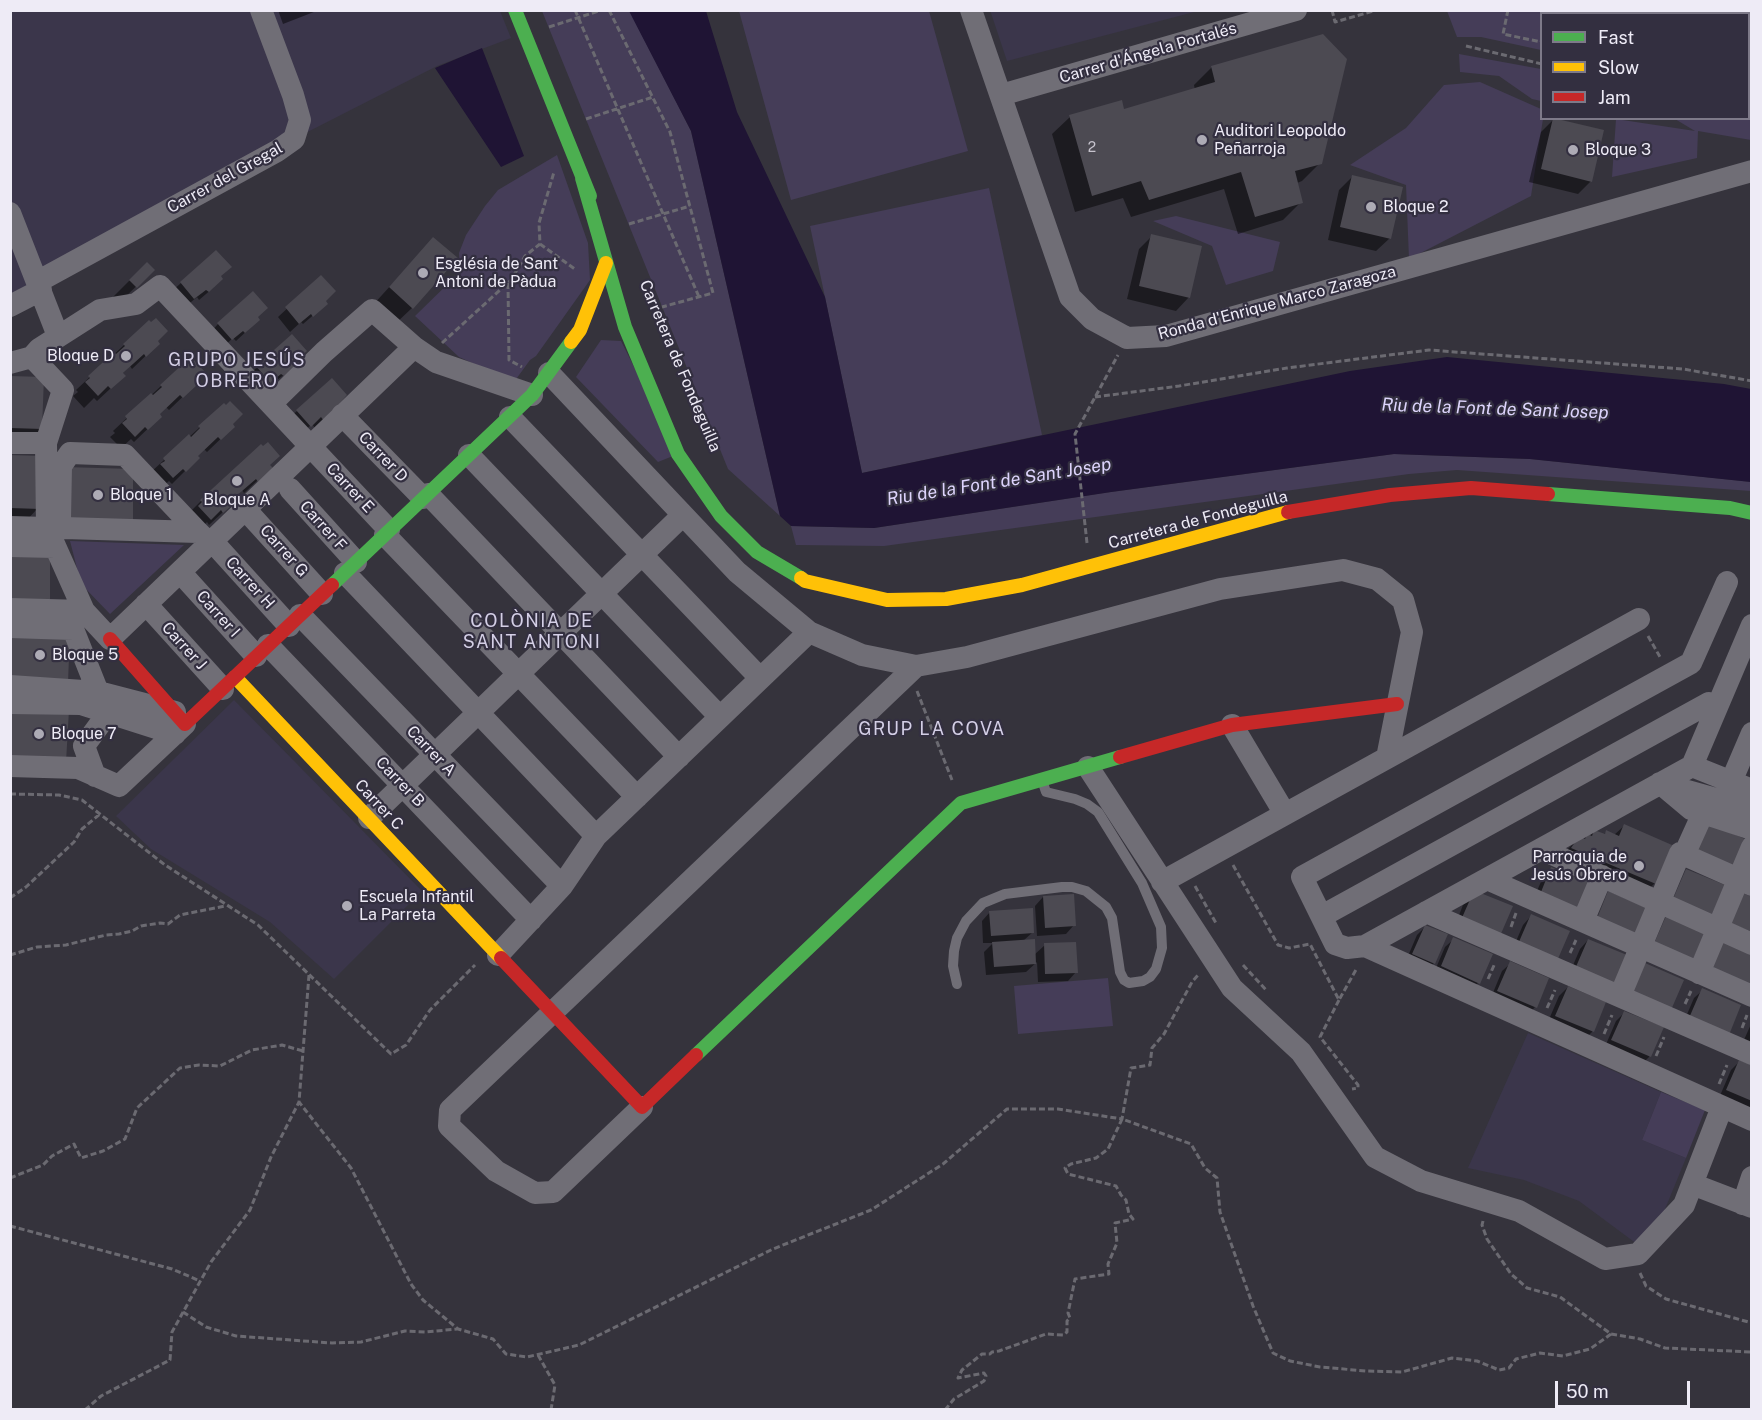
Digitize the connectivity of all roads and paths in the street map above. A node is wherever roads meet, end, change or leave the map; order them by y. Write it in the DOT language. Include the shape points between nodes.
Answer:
graph roads {
  1 [pos="261,10"];
  2 [pos="515,10"];
  3 [pos="575,10"];
  4 [pos="602,10"];
  5 [pos="609,10"];
  6 [pos="971,10"];
  7 [pos="1296,10"];
  8 [pos="1332,10"];
  9 [pos="1377,10"];
  10 [pos="1508,10"];
  11 [pos="578,18"];
  12 [pos="549,27"];
  13 [pos="1540,41"];
  14 [pos="1466,46"];
  15 [pos="1540,64"];
  16 [pos="1001,95"];
  17 [pos="653,97"];
  18 [pos="617,109"];
  19 [pos="586,119"];
  20 [pos="559,167"];
  21 [pos="1752,171"];
  22 [pos="582,178"];
  23 [pos="690,206"];
  24 [pos="10,213"];
  25 [pos="663,214"];
  26 [pos="629,224"];
  27 [pos="540,244"];
  28 [pos="606,263"];
  29 [pos="581,274"];
  30 [pos="508,283"];
  31 [pos="39,286"];
  32 [pos="699,297"];
  33 [pos="10,306"];
  34 [pos="662,307"];
  35 [pos="607,317"];
  36 [pos="58,336"];
  37 [pos="1127,338"];
  38 [pos="414,346"];
  39 [pos="437,347"];
  40 [pos="21,360"];
  41 [pos="539,372"];
  42 [pos="661,378"];
  43 [pos="1752,381"];
  44 [pos="532,395"];
  45 [pos="1095,397"];
  46 [pos="271,404"];
  47 [pos="342,415"];
  48 [pos="510,417"];
  49 [pos="10,443"];
  50 [pos="46,443"];
  51 [pos="310,446"];
  52 [pos="469,455"];
  53 [pos="290,489"];
  54 [pos="719,489"];
  55 [pos="425,496"];
  56 [pos="245,508"];
  57 [pos="1752,513"];
  58 [pos="683,515"];
  59 [pos="10,527"];
  60 [pos="387,532"];
  61 [pos="51,537"];
  62 [pos="206,538"];
  63 [pos="10,546"];
  64 [pos="641,555"];
  65 [pos="1089,566"];
  66 [pos="350,567"];
  67 [pos="180,572"];
  68 [pos="1727,582"];
  69 [pos="835,587"];
  70 [pos="322,594"];
  71 [pos="601,594"];
  72 [pos="146,604"];
  73 [pos="10,609"];
  74 [pos="84,610"];
  75 [pos="1639,619"];
  76 [pos="294,620"];
  77 [pos="1752,625"];
  78 [pos="10,627"];
  79 [pos="808,632"];
  80 [pos="561,633"];
  81 [pos="110,639"];
  82 [pos="262,651"];
  83 [pos="916,666"];
  84 [pos="519,673"];
  85 [pos="1670,675"];
  86 [pos="760,678"];
  87 [pos="229,683"];
  88 [pos="10,686"];
  89 [pos="98,693"];
  90 [pos="10,703"];
  91 [pos="1397,705"];
  92 [pos="1717,706"];
  93 [pos="108,713"];
  94 [pos="478,713"];
  95 [pos="720,717"];
  96 [pos="178,723"];
  97 [pos="1232,726"];
  98 [pos="1752,733"];
  99 [pos="435,754"];
  100 [pos="679,757"];
  101 [pos="1387,758"];
  102 [pos="10,766"];
  103 [pos="1692,766"];
  104 [pos="1088,767"];
  105 [pos="95,776"];
  106 [pos="1042,780"];
  107 [pos="1731,782"];
  108 [pos="1660,783"];
  109 [pos="402,785"];
  110 [pos="1752,790"];
  111 [pos="10,794"];
  112 [pos="637,797"];
  113 [pos="961,803"];
  114 [pos="1752,809"];
  115 [pos="1703,813"];
  116 [pos="100,814"];
  117 [pos="1285,814"];
  118 [pos="369,818"];
  119 [pos="1752,829"];
  120 [pos="596,836"];
  121 [pos="1752,847"];
  122 [pos="1224,848"];
  123 [pos="1541,849"];
  124 [pos="1684,855"];
  125 [pos="1185,869"];
  126 [pos="1602,876"];
  127 [pos="1487,879"];
  128 [pos="1162,882"];
  129 [pos="1745,882"];
  130 [pos="562,886"];
  131 [pos="10,898"];
  132 [pos="1659,902"];
  133 [pos="226,906"];
  134 [pos="1426,912"];
  135 [pos="1322,916"];
  136 [pos="531,920"];
  137 [pos="1583,921"];
  138 [pos="1218,927"];
  139 [pos="1717,928"];
  140 [pos="1752,944"];
  141 [pos="1640,947"];
  142 [pos="495,952"];
  143 [pos="10,955"];
  144 [pos="1361,956"];
  145 [pos="1212,958"];
  146 [pos="1242,964"];
  147 [pos="1698,973"];
  148 [pos="309,975"];
  149 [pos="1558,981"];
  150 [pos="957,984"];
  151 [pos="1272,996"];
  152 [pos="1620,996"];
  153 [pos="1752,996"];
  154 [pos="1339,1000"];
  155 [pos="552,1012"];
  156 [pos="1674,1020"];
  157 [pos="1597,1050"];
  158 [pos="303,1051"];
  159 [pos="1752,1054"];
  160 [pos="1649,1074"];
  161 [pos="1346,1080"];
  162 [pos="299,1102"];
  163 [pos="642,1107"];
  164 [pos="1722,1107"];
  165 [pos="1122,1119"];
  166 [pos="1752,1120"];
  167 [pos="1752,1177"];
  168 [pos="10,1178"];
  169 [pos="1692,1184"];
  170 [pos="1488,1202"];
  171 [pos="1747,1205"];
  172 [pos="10,1226"];
  173 [pos="1630,1255"];
  174 [pos="200,1281"];
  175 [pos="183,1312"];
  176 [pos="1752,1323"];
  177 [pos="458,1329"];
  178 [pos="1611,1334"];
  179 [pos="1752,1352"];
  180 [pos="538,1355"];
  181 [pos="85,1410"];
  182 [pos="551,1410"];
  183 [pos="945,1410"];
  1 -- 31 [label="street, Carrer del Gregal" via="300,120 294,139"];
  2 -- 22 [label="street, Carretera de Fondeguilla"];
  3 -- 11 [label="path"];
  4 -- 11 [label="path"];
  5 -- 17 [label="path"];
  6 -- 16 [label="street"];
  7 -- 16 [label="street, Carrer d'Ángela Portalés"];
  8 -- 9 [label="path" via="1335,22"];
  10 -- 13 [label="path" via="1503,34"];
  11 -- 12 [label="path"];
  11 -- 18 [label="path"];
  14 -- 15 [label="path"];
  16 -- 37 [label="street" via="1070,297 1092,320"];
  17 -- 18 [label="path"];
  17 -- 23 [label="path" via="670,132"];
  18 -- 19 [label="path"];
  18 -- 25 [label="path"];
  20 -- 27 [label="path" via="538,224"];
  21 -- 37 [label="street, Ronda d'Enrique Marco Zaragoza" via="1166,336"];
  22 -- 28 [label="street, Carretera de Fondeguilla"];
  22 -- 35 [label="street, Carretera de Fondeguilla" via="628,289"];
  23 -- 25 [label="path"];
  23 -- 32 [label="path" via="712,293"];
  24 -- 31 [label="street"];
  25 -- 26 [label="path"];
  25 -- 32 [label="path"];
  27 -- 29 [label="path"];
  27 -- 30 [label="path" via="525,256"];
  28 -- 35 [label="street"];
  28 -- 35 [label="street, Carretera de Fondeguilla"];
  30 -- 39 [label="path"];
  30 -- 41 [label="path" via="509,360"];
  31 -- 33 [label="street, Carrer del Gregal"];
  31 -- 36 [label="street"];
  32 -- 34 [label="path"];
  35 -- 41 [label="street" via="580,330"];
  35 -- 42 [label="street" via="635,320 654,370"];
  35 -- 69 [label="street, Carretera de Fondeguilla" via="678,454 721,516 757,552 805,581"];
  36 -- 40 [label="street"];
  36 -- 46 [label="street, Carrer E" via="100,310 136,304 160,286"];
  37 -- 45 [label="path"];
  38 -- 44 [label="street" via="436,362"];
  38 -- 46 [label="street" via="372,310"];
  38 -- 47 [label="street"];
  40 -- 50 [label="street" via="63,390"];
  41 -- 44 [label="street"];
  41 -- 58 [label="street"];
  43 -- 45 [label="path" via="1683,369 1429,350"];
  44 -- 48 [label="street"];
  45 -- 65 [label="path" via="1075,434"];
  46 -- 51 [label="street, Carrer E"];
  47 -- 51 [label="street"];
  47 -- 55 [label="street, Carrer D"];
  48 -- 52 [label="street"];
  48 -- 64 [label="street"];
  49 -- 50 [label="street"];
  50 -- 61 [label="street"];
  51 -- 56 [label="street"];
  51 -- 60 [label="street, Carrer E"];
  52 -- 55 [label="street"];
  52 -- 71 [label="street"];
  53 -- 66 [label="street, Carrer F"];
  54 -- 69 [label="street, Carretera de Fondeguilla" via="762,541"];
  55 -- 60 [label="street"];
  55 -- 80 [label="street, Carrer D"];
  56 -- 62 [label="street"];
  56 -- 70 [label="street, Carrer G"];
  57 -- 65 [label="street, Carretera de Fondeguilla" via="1730,508 1471,488 1390,495 1275,514"];
  58 -- 64 [label="street"];
  58 -- 79 [label="street" via="737,572"];
  59 -- 61 [label="street"];
  60 -- 66 [label="street"];
  60 -- 84 [label="street, Carrer E"];
  61 -- 63 [label="street"];
  61 -- 74 [label="street"];
  62 -- 62 [label="street, Carrer H" via="125,454 70,453 61,466 60,519 64,528"];
  62 -- 67 [label="street"];
  62 -- 76 [label="street, Carrer H"];
  64 -- 71 [label="street"];
  64 -- 86 [label="street"];
  65 -- 69 [label="street, Carretera de Fondeguilla" via="1022,585 946,599 887,600"];
  66 -- 70 [label="street"];
  66 -- 94 [label="street, Carrer F"];
  67 -- 72 [label="street"];
  67 -- 82 [label="street, Carrer I"];
  68 -- 85 [label="street" via="1691,663"];
  70 -- 76 [label="street"];
  71 -- 80 [label="street"];
  71 -- 95 [label="street"];
  72 -- 81 [label="street"];
  72 -- 87 [label="street, Carrer J"];
  73 -- 74 [label="street"];
  74 -- 81 [label="street"];
  75 -- 85 [label="path"];
  75 -- 101 [label="street"];
  76 -- 82 [label="street"];
  76 -- 99 [label="street, Carrer A"];
  77 -- 92 [label="street"];
  78 -- 89 [label="street" via="73,629"];
  79 -- 83 [label="street" via="862,655"];
  79 -- 86 [label="street"];
  80 -- 84 [label="street"];
  80 -- 100 [label="street, Carrer D"];
  81 -- 96 [label="street"];
  82 -- 87 [label="street"];
  82 -- 109 [label="street, Carrer B"];
  83 -- 91 [label="street" via="967,657 1220,589 1343,570 1377,579 1403,600 1412,632"];
  83 -- 113 [label="path" via="913,678"];
  83 -- 155 [label="street"];
  84 -- 94 [label="street"];
  84 -- 112 [label="street, Carrer E"];
  85 -- 135 [label="street" via="1302,877"];
  86 -- 95 [label="street"];
  87 -- 96 [label="street"];
  87 -- 118 [label="street, Carrer C"];
  88 -- 89 [label="street"];
  89 -- 96 [label="street"];
  90 -- 93 [label="street" via="81,705"];
  91 -- 97 [label="street"];
  91 -- 101 [label="street"];
  92 -- 103 [label="street"];
  92 -- 135 [label="street" via="1709,703"];
  93 -- 96 [label="street"];
  93 -- 105 [label="street" via="84,746"];
  94 -- 99 [label="street"];
  94 -- 120 [label="street, Carrer F"];
  95 -- 100 [label="street"];
  96 -- 105 [label="street" via="119,786"];
  97 -- 104 [label="street"];
  97 -- 117 [label="street"];
  98 -- 107 [label="street"];
  99 -- 109 [label="street"];
  99 -- 130 [label="street, Carrer A"];
  100 -- 112 [label="street"];
  101 -- 117 [label="street"];
  102 -- 105 [label="street" via="78,768"];
  103 -- 107 [label="street"];
  103 -- 108 [label="street"];
  104 -- 106 [label="street"];
  104 -- 128 [label="street"];
  106 -- 113 [label="street"];
  106 -- 150 [label="lane" via="1046,792 1075,799 1098,812 1142,883 1161,927 1162,948 1156,969 1143,981 1124,980 1112,918 1106,907 1086,891 1062,887 1005,894 983,903 957,938 953,966"];
  107 -- 110 [label="street"];
  108 -- 114 [label="street"];
  108 -- 115 [label="street" via="1691,809"];
  108 -- 123 [label="street"];
  109 -- 118 [label="street"];
  109 -- 136 [label="street, Carrer B"];
  111 -- 116 [label="path" via="59,795 82,800"];
  112 -- 120 [label="street"];
  113 -- 163 [label="street"];
  115 -- 119 [label="street"];
  115 -- 124 [label="street"];
  116 -- 131 [label="path"];
  116 -- 133 [label="path"];
  117 -- 122 [label="street"];
  118 -- 142 [label="street, Carrer C"];
  120 -- 130 [label="street"];
  121 -- 129 [label="street"];
  122 -- 125 [label="street"];
  122 -- 154 [label="path" via="1278,945 1289,948 1310,944"];
  123 -- 126 [label="street"];
  123 -- 127 [label="street"];
  124 -- 129 [label="street"];
  124 -- 132 [label="street" via="1680,853"];
  125 -- 128 [label="street"];
  125 -- 138 [label="path"];
  126 -- 132 [label="street"];
  126 -- 137 [label="street"];
  127 -- 134 [label="street"];
  127 -- 137 [label="street"];
  128 -- 145 [label="street"];
  129 -- 139 [label="street"];
  130 -- 136 [label="street"];
  132 -- 139 [label="street"];
  132 -- 141 [label="street"];
  133 -- 143 [label="path" via="180,915 168,924 141,926 119,934"];
  133 -- 148 [label="path" via="258,925"];
  134 -- 144 [label="street"];
  134 -- 149 [label="street"];
  135 -- 144 [label="street" via="1335,944"];
  136 -- 142 [label="street"];
  137 -- 141 [label="street"];
  137 -- 149 [label="path"];
  139 -- 140 [label="street"];
  139 -- 147 [label="street"];
  141 -- 147 [label="street"];
  141 -- 152 [label="street"];
  142 -- 148 [label="path" via="430,1010 406,1045 391,1054"];
  142 -- 155 [label="street, Carrer C"];
  144 -- 154 [label="path"];
  144 -- 157 [label="street"];
  145 -- 165 [label="path" via="1192,982 1164,1034 1152,1048 1150,1065 1131,1068"];
  145 -- 170 [label="street" via="1232,988 1301,1052 1375,1157 1421,1181"];
  146 -- 151 [label="path"];
  147 -- 153 [label="street"];
  147 -- 156 [label="path"];
  148 -- 158 [label="path"];
  149 -- 152 [label="street"];
  152 -- 156 [label="street"];
  152 -- 157 [label="path"];
  154 -- 161 [label="path" via="1320,1037 1358,1088 1353,1089"];
  155 -- 163 [label="street, Carrer C"];
  155 -- 163 [label="street" via="450,1110 449,1126 496,1171 535,1193 553,1192"];
  156 -- 159 [label="street"];
  156 -- 160 [label="path"];
  157 -- 160 [label="street"];
  158 -- 162 [label="path"];
  158 -- 168 [label="path" via="282,1045 252,1050 220,1066 180,1068 137,1108 125,1139 81,1158 74,1144 43,1165"];
  160 -- 164 [label="street"];
  162 -- 174 [label="path" via="250,1210"];
  162 -- 177 [label="path" via="351,1167 411,1284 423,1300"];
  164 -- 166 [label="street"];
  164 -- 169 [label="street"];
  165 -- 178 [label="path" via="1191,1144 1205,1168 1217,1178 1220,1212 1253,1306 1273,1353 1290,1361 1320,1367 1402,1372 1452,1358 1477,1361 1499,1370 1509,1368 1516,1359 1540,1353 1563,1356 1590,1349"];
  165 -- 180 [label="path" via="1058,1109 1007,1109 944,1164 872,1210 773,1249 579,1346"];
  165 -- 183 [label="path" via="1108,1149 1096,1158 1065,1168 1068,1174 1116,1186 1126,1200 1133,1219 1115,1223 1118,1243 1108,1264 1109,1274 1075,1280 1067,1332 1063,1335 1046,1334 982,1354 962,1370 958,1378 984,1373 986,1376"];
  167 -- 171 [label="street"];
  169 -- 171 [label="street"];
  169 -- 173 [label="street" via="1684,1205 1638,1254"];
  170 -- 173 [label="street" via="1519,1211 1605,1259"];
  170 -- 178 [label="path" via="1482,1225 1511,1274 1527,1288 1560,1298"];
  172 -- 174 [label="path" via="172,1269"];
  173 -- 176 [label="path" via="1646,1286 1666,1299"];
  174 -- 175 [label="path"];
  175 -- 177 [label="path" via="206,1327 236,1336 332,1343 361,1342 405,1331"];
  175 -- 181 [label="path" via="172,1332 170,1360 101,1396"];
  177 -- 180 [label="path" via="493,1339 506,1354 527,1358"];
  178 -- 179 [label="path" via="1665,1348"];
  180 -- 182 [label="path" via="555,1385"];
}
